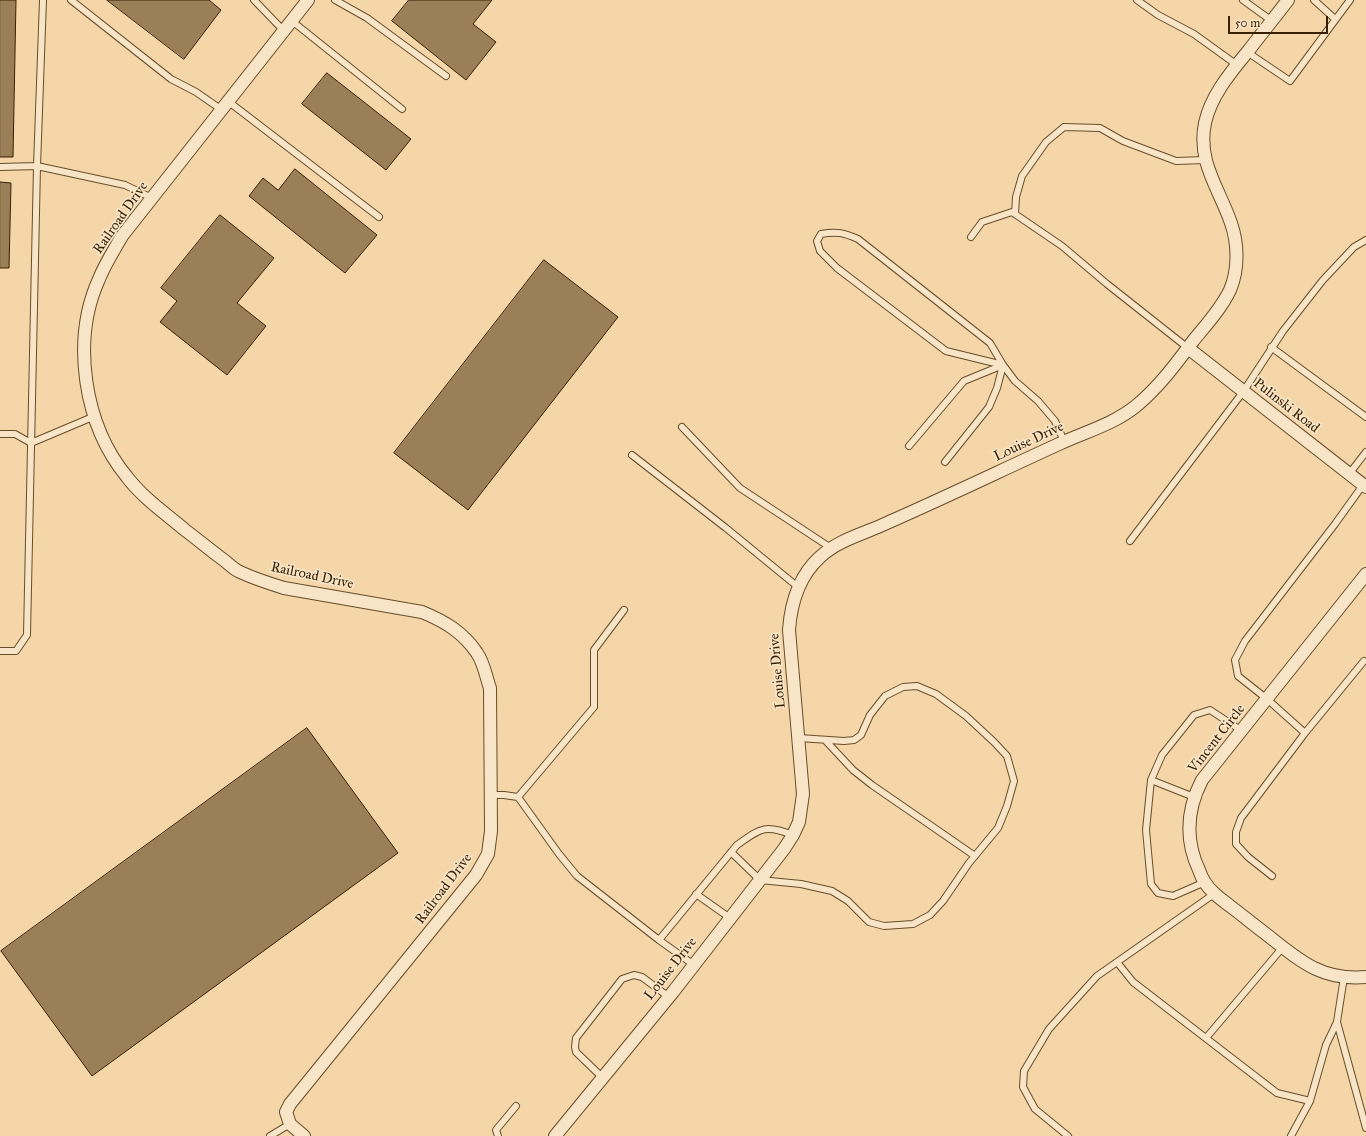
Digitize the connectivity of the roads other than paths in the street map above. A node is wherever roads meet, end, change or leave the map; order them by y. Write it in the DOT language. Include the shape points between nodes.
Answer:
graph roads {
  1 [pos="42,0"];
  2 [pos="71,0"];
  3 [pos="254,0"];
  4 [pos="308,0"];
  5 [pos="335,0"];
  6 [pos="1136,0"];
  7 [pos="1243,0"];
  8 [pos="1288,0"];
  9 [pos="1314,0"];
  10 [pos="1350,0"];
  11 [pos="1335,19"];
  12 [pos="292,21"];
  13 [pos="1272,21"];
  14 [pos="284,31"];
  15 [pos="1247,52"];
  16 [pos="1237,66"];
  17 [pos="446,76"];
  18 [pos="225,106"];
  19 [pos="402,109"];
  20 [pos="1205,160"];
  21 [pos="37,166"];
  22 [pos="0,167"];
  23 [pos="152,198"];
  24 [pos="1015,214"];
  25 [pos="379,217"];
  26 [pos="971,237"];
  27 [pos="1366,240"];
  28 [pos="1188,348"];
  29 [pos="1272,348"];
  30 [pos="1002,365"];
  31 [pos="1243,392"];
  32 [pos="95,416"];
  33 [pos="1366,417"];
  34 [pos="682,427"];
  35 [pos="0,434"];
  36 [pos="1064,441"];
  37 [pos="31,443"];
  38 [pos="909,446"];
  39 [pos="1366,452"];
  40 [pos="632,455"];
  41 [pos="945,462"];
  42 [pos="1349,474"];
  43 [pos="1364,486"];
  44 [pos="1130,541"];
  45 [pos="831,548"];
  46 [pos="1366,574"];
  47 [pos="798,588"];
  48 [pos="624,610"];
  49 [pos="0,651"];
  50 [pos="1364,661"];
  51 [pos="1267,699"];
  52 [pos="1242,731"];
  53 [pos="1305,733"];
  54 [pos="799,738"];
  55 [pos="825,740"];
  56 [pos="1151,780"];
  57 [pos="491,795"];
  58 [pos="518,797"];
  59 [pos="1194,797"];
  60 [pos="793,835"];
  61 [pos="731,852"];
  62 [pos="975,856"];
  63 [pos="1272,876"];
  64 [pos="760,880"];
  65 [pos="1205,882"];
  66 [pos="696,894"];
  67 [pos="1214,894"];
  68 [pos="730,918"];
  69 [pos="659,940"];
  70 [pos="1282,946"];
  71 [pos="1116,962"];
  72 [pos="694,965"];
  73 [pos="1344,977"];
  74 [pos="1366,977"];
  75 [pos="669,997"];
  76 [pos="1337,1022"];
  77 [pos="1206,1038"];
  78 [pos="603,1078"];
  79 [pos="1310,1101"];
  80 [pos="516,1106"];
  81 [pos="290,1124"];
  82 [pos="1366,1128"];
  83 [pos="497,1133"];
  84 [pos="270,1136"];
  85 [pos="304,1136"];
  86 [pos="491,1136"];
  87 [pos="555,1136"];
  88 [pos="1068,1136"];
  89 [pos="1291,1136"];
  1 -- 21 [label="lane"];
  2 -- 18 [label="lane" via="171,80"];
  3 -- 14 [label="lane"];
  4 -- 12 [label="street, Railroad Drive"];
  5 -- 17 [label="lane" via="367,18"];
  6 -- 16 [label="lane" via="1194,34"];
  7 -- 13 [label="lane"];
  8 -- 13 [label="street, Louise Drive"];
  9 -- 11 [label="lane"];
  10 -- 11 [label="lane"];
  11 -- 15 [label="lane" via="1290,81"];
  12 -- 14 [label="street, Railroad Drive"];
  12 -- 19 [label="lane"];
  13 -- 15 [label="street, Louise Drive"];
  14 -- 18 [label="street, Railroad Drive"];
  15 -- 16 [label="street, Louise Drive"];
  16 -- 20 [label="street, Louise Drive" via="1220,88 1210,107 1203,144"];
  18 -- 23 [label="street, Railroad Drive"];
  18 -- 25 [label="lane"];
  20 -- 24 [label="lane" via="1176,161 1123,141 1100,128 1064,127 1046,142 1022,176"];
  20 -- 28 [label="street, Louise Drive" via="1230,222 1237,253 1231,288 1221,306"];
  21 -- 22 [label="lane"];
  21 -- 23 [label="lane" via="125,185"];
  21 -- 37 [label="lane"];
  23 -- 32 [label="street, Railroad Drive" via="122,236 98,279 93,296 84,353 87,387"];
  24 -- 26 [label="lane" via="1012,212 982,222"];
  24 -- 28 [label="lane" via="1062,246"];
  27 -- 29 [label="lane" via="1354,247 1323,280 1282,331"];
  28 -- 31 [label="street, Pulinski Road"];
  28 -- 36 [label="street, Louise Drive" via="1152,391 1127,413"];
  29 -- 31 [label="lane"];
  29 -- 33 [label="lane"];
  30 -- 30 [label="lane" via="990,343 858,239 844,233 821,234 817,241 820,251 837,268 946,351"];
  30 -- 36 [label="lane" via="1051,416"];
  30 -- 38 [label="lane" via="964,381"];
  30 -- 41 [label="lane" via="997,388 989,407"];
  31 -- 42 [label="street, Pulinski Road"];
  31 -- 44 [label="lane"];
  32 -- 37 [label="lane"];
  32 -- 57 [label="street, Railroad Drive" via="110,453 126,477 145,497 237,570 284,588 422,612 458,631 477,653 490,688"];
  34 -- 45 [label="lane" via="740,488"];
  35 -- 37 [label="lane" via="15,434"];
  36 -- 45 [label="street, Louise Drive"];
  37 -- 49 [label="lane" via="27,635 16,651"];
  39 -- 42 [label="lane"];
  40 -- 47 [label="lane"];
  42 -- 43 [label="street, Pulinski Road"];
  43 -- 51 [label="lane" via="1245,641 1235,660 1238,676"];
  45 -- 47 [label="street, Louise Drive" via="820,557"];
  46 -- 51 [label="street, Vincent Circle"];
  47 -- 54 [label="street, Louise Drive" via="789,630"];
  48 -- 58 [label="lane" via="594,650 594,707"];
  50 -- 53 [label="lane"];
  51 -- 52 [label="street, Vincent Circle"];
  51 -- 53 [label="lane"];
  52 -- 56 [label="lane" via="1210,710 1194,715 1162,755"];
  52 -- 59 [label="street, Vincent Circle" via="1202,780"];
  53 -- 63 [label="lane" via="1251,803 1236,832 1236,844"];
  54 -- 55 [label="lane"];
  54 -- 60 [label="street, Louise Drive" via="803,794 799,822"];
  55 -- 62 [label="lane" via="853,770 872,785"];
  55 -- 62 [label="lane" via="854,740 861,735 870,715 885,696 902,686 917,686 936,694 966,716 1007,756 1014,781 998,828"];
  56 -- 59 [label="lane"];
  56 -- 65 [label="lane" via="1146,830 1151,884 1158,893 1173,896"];
  57 -- 58 [label="lane"];
  57 -- 81 [label="street, Railroad Drive" via="488,854 476,875 290,1104 286,1112"];
  58 -- 69 [label="lane" via="577,876"];
  59 -- 65 [label="street, Vincent Circle" via="1190,814 1190,843 1194,860"];
  60 -- 61 [label="lane" via="770,828 753,834"];
  60 -- 64 [label="street, Louise Drive"];
  61 -- 64 [label="lane"];
  61 -- 66 [label="lane"];
  62 -- 64 [label="lane" via="943,901 930,915 913,924 884,926 869,922 848,901 832,891 801,884"];
  64 -- 68 [label="street, Louise Drive"];
  65 -- 67 [label="street, Vincent Circle"];
  66 -- 68 [label="lane"];
  66 -- 69 [label="lane"];
  67 -- 70 [label="street, Vincent Circle"];
  67 -- 71 [label="lane"];
  68 -- 72 [label="street, Louise Drive"];
  69 -- 72 [label="lane"];
  70 -- 73 [label="street, Vincent Circle" via="1303,963 1322,973"];
  70 -- 77 [label="lane"];
  71 -- 77 [label="lane" via="1133,982"];
  71 -- 88 [label="lane" via="1097,976 1050,1029 1024,1071 1023,1087 1035,1109"];
  72 -- 75 [label="street, Louise Drive"];
  73 -- 74 [label="street, Vincent Circle"];
  73 -- 76 [label="lane"];
  75 -- 78 [label="street, Louise Drive"];
  75 -- 78 [label="lane" via="642,977 634,975 622,979 576,1038 576,1052"];
  76 -- 79 [label="lane" via="1326,1045"];
  76 -- 82 [label="lane"];
  77 -- 79 [label="lane" via="1277,1093"];
  78 -- 87 [label="street, Louise Drive"];
  79 -- 89 [label="lane"];
  80 -- 83 [label="lane"];
  81 -- 84 [label="lane"];
  81 -- 85 [label="street"];
  83 -- 86 [label="lane"];
}
